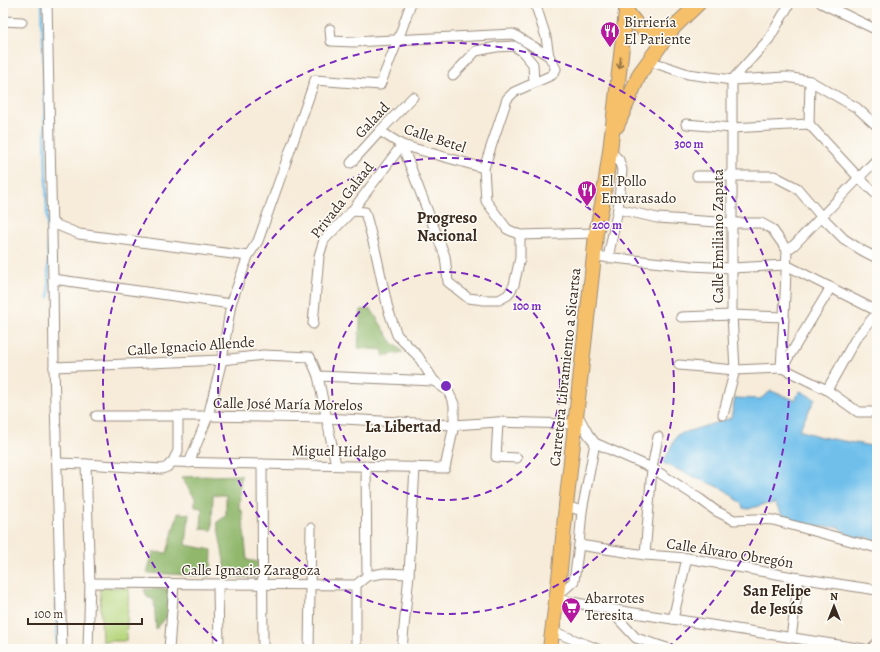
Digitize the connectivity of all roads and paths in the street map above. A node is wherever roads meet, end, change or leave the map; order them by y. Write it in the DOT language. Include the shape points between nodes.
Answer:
graph roads {
  1 [pos="47,3"];
  2 [pos="410,3"];
  3 [pos="535,3"];
  4 [pos="699,3"];
  5 [pos="790,3"];
  6 [pos="821,3"];
  7 [pos="626,6"];
  8 [pos="3,21"];
  9 [pos="22,22"];
  10 [pos="673,28"];
  11 [pos="330,29"];
  12 [pos="877,30"];
  13 [pos="398,40"];
  14 [pos="549,56"];
  15 [pos="649,61"];
  16 [pos="453,75"];
  17 [pos="732,80"];
  18 [pos="810,81"];
  19 [pos="534,83"];
  20 [pos="413,97"];
  21 [pos="686,124"];
  22 [pos="809,124"];
  23 [pos="877,126"];
  24 [pos="732,128"];
  25 [pos="380,130"];
  26 [pos="402,145"];
  27 [pos="611,145"];
  28 [pos="877,159"];
  29 [pos="351,163"];
  30 [pos="484,168"];
  31 [pos="697,176"];
  32 [pos="732,176"];
  33 [pos="859,178"];
  34 [pos="877,195"];
  35 [pos="618,210"];
  36 [pos="352,211"];
  37 [pos="821,216"];
  38 [pos="52,223"];
  39 [pos="732,223"];
  40 [pos="596,233"];
  41 [pos="520,235"];
  42 [pos="787,250"];
  43 [pos="248,256"];
  44 [pos="601,257"];
  45 [pos="877,258"];
  46 [pos="786,265"];
  47 [pos="732,268"];
  48 [pos="53,279"];
  49 [pos="831,287"];
  50 [pos="231,304"];
  51 [pos="877,312"];
  52 [pos="732,315"];
  53 [pos="681,317"];
  54 [pos="784,317"];
  55 [pos="313,324"];
  56 [pos="222,360"];
  57 [pos="679,365"];
  58 [pos="54,367"];
  59 [pos="781,368"];
  60 [pos="735,370"];
  61 [pos="318,376"];
  62 [pos="434,382"];
  63 [pos="827,390"];
  64 [pos="876,410"];
  65 [pos="723,415"];
  66 [pos="96,416"];
  67 [pos="178,416"];
  68 [pos="208,416"];
  69 [pos="326,418"];
  70 [pos="576,418"];
  71 [pos="498,422"];
  72 [pos="454,425"];
  73 [pos="658,437"];
  74 [pos="595,443"];
  75 [pos="517,458"];
  76 [pos="172,462"];
  77 [pos="57,463"];
  78 [pos="189,463"];
  79 [pos="86,464"];
  80 [pos="262,464"];
  81 [pos="336,466"];
  82 [pos="366,466"];
  83 [pos="415,467"];
  84 [pos="652,468"];
  85 [pos="566,506"];
  86 [pos="582,511"];
  87 [pos="311,528"];
  88 [pos="579,545"];
  89 [pos="877,548"];
  90 [pos="645,555"];
  91 [pos="686,558"];
  92 [pos="409,574"];
  93 [pos="367,576"];
  94 [pos="799,578"];
  95 [pos="90,583"];
  96 [pos="174,584"];
  97 [pos="218,584"];
  98 [pos="263,585"];
  99 [pos="310,585"];
  100 [pos="356,585"];
  101 [pos="877,590"];
  102 [pos="556,598"];
  103 [pos="609,609"];
  104 [pos="673,619"];
  105 [pos="552,631"];
  106 [pos="791,638"];
  107 [pos="877,643"];
  108 [pos="62,649"];
  109 [pos="88,649"];
  110 [pos="169,649"];
  111 [pos="219,649"];
  112 [pos="263,649"];
  113 [pos="309,649"];
  114 [pos="356,649"];
  115 [pos="402,649"];
  116 [pos="550,649"];
  117 [pos="598,649"];
  118 [pos="670,649"];
  119 [pos="864,649"];
  120 [pos="871,649"];
  1 -- 38 [label="street"];
  2 -- 13 [label="street"];
  3 -- 14 [label="street"];
  4 -- 10 [label="main road"];
  5 -- 17 [label="street" via="769,39"];
  6 -- 12 [label="street"];
  7 -- 10 [label="main road" via="633,21 642,29 654,32"];
  7 -- 27 [label="main road, one-way"];
  8 -- 9 [label="street"];
  10 -- 15 [label="main road"];
  11 -- 13 [label="street" via="331,41"];
  13 -- 14 [label="street" via="513,34"];
  13 -- 43 [label="street" via="380,85 315,80 258,242"];
  14 -- 19 [label="street" via="556,69 552,75"];
  15 -- 17 [label="street" via="688,74"];
  15 -- 27 [label="main road" via="640,73"];
  16 -- 19 [label="street" via="476,51 514,46 533,64"];
  17 -- 18 [label="street" via="786,77"];
  17 -- 24 [label="street, Calle Emiliano Zapata"];
  18 -- 22 [label="street"];
  18 -- 23 [label="street" via="857,108"];
  19 -- 30 [label="street" via="514,92 507,99"];
  20 -- 25 [label="street, Galaad"];
  21 -- 24 [label="street"];
  22 -- 24 [label="street"];
  22 -- 33 [label="street"];
  24 -- 32 [label="street, Calle Emiliano Zapata"];
  25 -- 26 [label="street, Calle Betel"];
  25 -- 29 [label="street, Galaad"];
  26 -- 30 [label="street, Calle Betel"];
  26 -- 36 [label="street, Privada Galaad"];
  26 -- 41 [label="street" via="445,256 448,282 468,298 499,300 508,295 514,285 520,258"];
  27 -- 35 [label="street" via="622,170"];
  27 -- 40 [label="main road, Carretera Libramiento a Sicartsa"];
  28 -- 33 [label="street"];
  30 -- 41 [label="street" via="486,200 507,229"];
  31 -- 32 [label="street"];
  32 -- 37 [label="street" via="774,176 797,188"];
  32 -- 39 [label="street, Calle Emiliano Zapata"];
  33 -- 34 [label="street"];
  33 -- 37 [label="street"];
  35 -- 39 [label="street" via="657,218"];
  35 -- 44 [label="street"];
  36 -- 55 [label="street, Privada Galaad" via="324,240 319,256"];
  36 -- 62 [label="street" via="365,212 388,309 397,335 418,356"];
  37 -- 42 [label="street"];
  37 -- 45 [label="street" via="844,239"];
  38 -- 43 [label="street" via="79,234"];
  38 -- 48 [label="street"];
  39 -- 42 [label="street" via="760,223 772,229"];
  39 -- 47 [label="street, Calle Emiliano Zapata"];
  40 -- 41 [label="street"];
  40 -- 44 [label="main road, Carretera Libramiento a Sicartsa"];
  42 -- 46 [label="street"];
  43 -- 50 [label="street"];
  44 -- 47 [label="street"];
  44 -- 70 [label="main road, Carretera Libramiento a Sicartsa"];
  46 -- 47 [label="street"];
  46 -- 49 [label="street"];
  46 -- 54 [label="street"];
  47 -- 52 [label="street, Calle Emiliano Zapata"];
  48 -- 50 [label="street"];
  48 -- 58 [label="street"];
  49 -- 51 [label="street"];
  49 -- 59 [label="street"];
  50 -- 56 [label="street"];
  51 -- 63 [label="street" via="856,338"];
  52 -- 53 [label="street"];
  52 -- 54 [label="street"];
  52 -- 60 [label="street, Calle Emiliano Zapata"];
  54 -- 59 [label="street"];
  56 -- 58 [label="street, Calle Ignacio Allende"];
  56 -- 61 [label="street, Calle Ignacio Allende" via="263,355 310,357"];
  56 -- 68 [label="street"];
  57 -- 60 [label="street"];
  58 -- 77 [label="street"];
  59 -- 60 [label="street"];
  59 -- 63 [label="street"];
  60 -- 65 [label="street, Calle Emiliano Zapata"];
  61 -- 62 [label="street"];
  61 -- 69 [label="street"];
  62 -- 72 [label="street" via="448,391 454,404"];
  63 -- 64 [label="street" via="858,412"];
  66 -- 67 [label="street, Calle José María Morelos"];
  67 -- 68 [label="street, Calle José María Morelos"];
  67 -- 76 [label="street" via="178,452"];
  68 -- 69 [label="street, Calle José María Morelos"];
  68 -- 78 [label="street"];
  69 -- 72 [label="street, Calle José María Morelos"];
  69 -- 81 [label="street"];
  70 -- 71 [label="street, Calle José María Morelos"];
  70 -- 74 [label="street"];
  70 -- 85 [label="main road, Carretera Libramiento a Sicartsa"];
  71 -- 72 [label="street, Calle José María Morelos"];
  71 -- 75 [label="street" via="496,457"];
  72 -- 83 [label="street, Miguel Hidalgo" via="445,468"];
  73 -- 84 [label="street"];
  74 -- 84 [label="street"];
  74 -- 86 [label="street"];
  76 -- 78 [label="street, Miguel Hidalgo"];
  76 -- 79 [label="street" via="162,469"];
  77 -- 79 [label="street"];
  77 -- 108 [label="street"];
  78 -- 80 [label="street, Miguel Hidalgo"];
  79 -- 95 [label="street"];
  80 -- 81 [label="street, Miguel Hidalgo"];
  80 -- 98 [label="street"];
  81 -- 82 [label="street, Miguel Hidalgo"];
  82 -- 83 [label="street, Miguel Hidalgo"];
  82 -- 93 [label="street"];
  83 -- 92 [label="street"];
  84 -- 89 [label="street" via="716,511 734,520 773,520"];
  84 -- 90 [label="street"];
  85 -- 86 [label="street"];
  85 -- 102 [label="main road, Carretera Libramiento a Sicartsa"];
  86 -- 88 [label="street"];
  87 -- 99 [label="street"];
  88 -- 90 [label="street, Calle Álvaro Obregón"];
  88 -- 102 [label="street" via="574,581"];
  90 -- 91 [label="street, Calle Álvaro Obregón"];
  91 -- 94 [label="street, Calle Álvaro Obregón"];
  91 -- 104 [label="street"];
  92 -- 93 [label="street" via="384,573"];
  92 -- 115 [label="street"];
  93 -- 100 [label="street"];
  94 -- 101 [label="street, Calle Álvaro Obregón"];
  94 -- 106 [label="street"];
  95 -- 96 [label="street, Calle Ignacio Zaragoza"];
  95 -- 109 [label="street"];
  96 -- 97 [label="street, Calle Ignacio Zaragoza"];
  96 -- 110 [label="street"];
  97 -- 98 [label="street, Calle Ignacio Zaragoza"];
  97 -- 111 [label="street"];
  98 -- 99 [label="street, Calle Ignacio Zaragoza"];
  98 -- 112 [label="street"];
  99 -- 100 [label="street, Calle Ignacio Zaragoza"];
  99 -- 113 [label="street"];
  100 -- 114 [label="street"];
  102 -- 103 [label="street"];
  102 -- 105 [label="main road, Carretera Libramiento a Sicartsa"];
  103 -- 104 [label="street"];
  103 -- 118 [label="street" via="636,638"];
  104 -- 106 [label="street"];
  105 -- 116 [label="main road, Carretera Libramiento a Sicartsa"];
  105 -- 117 [label="street"];
  106 -- 119 [label="street"];
  107 -- 120 [label="street"];
}
